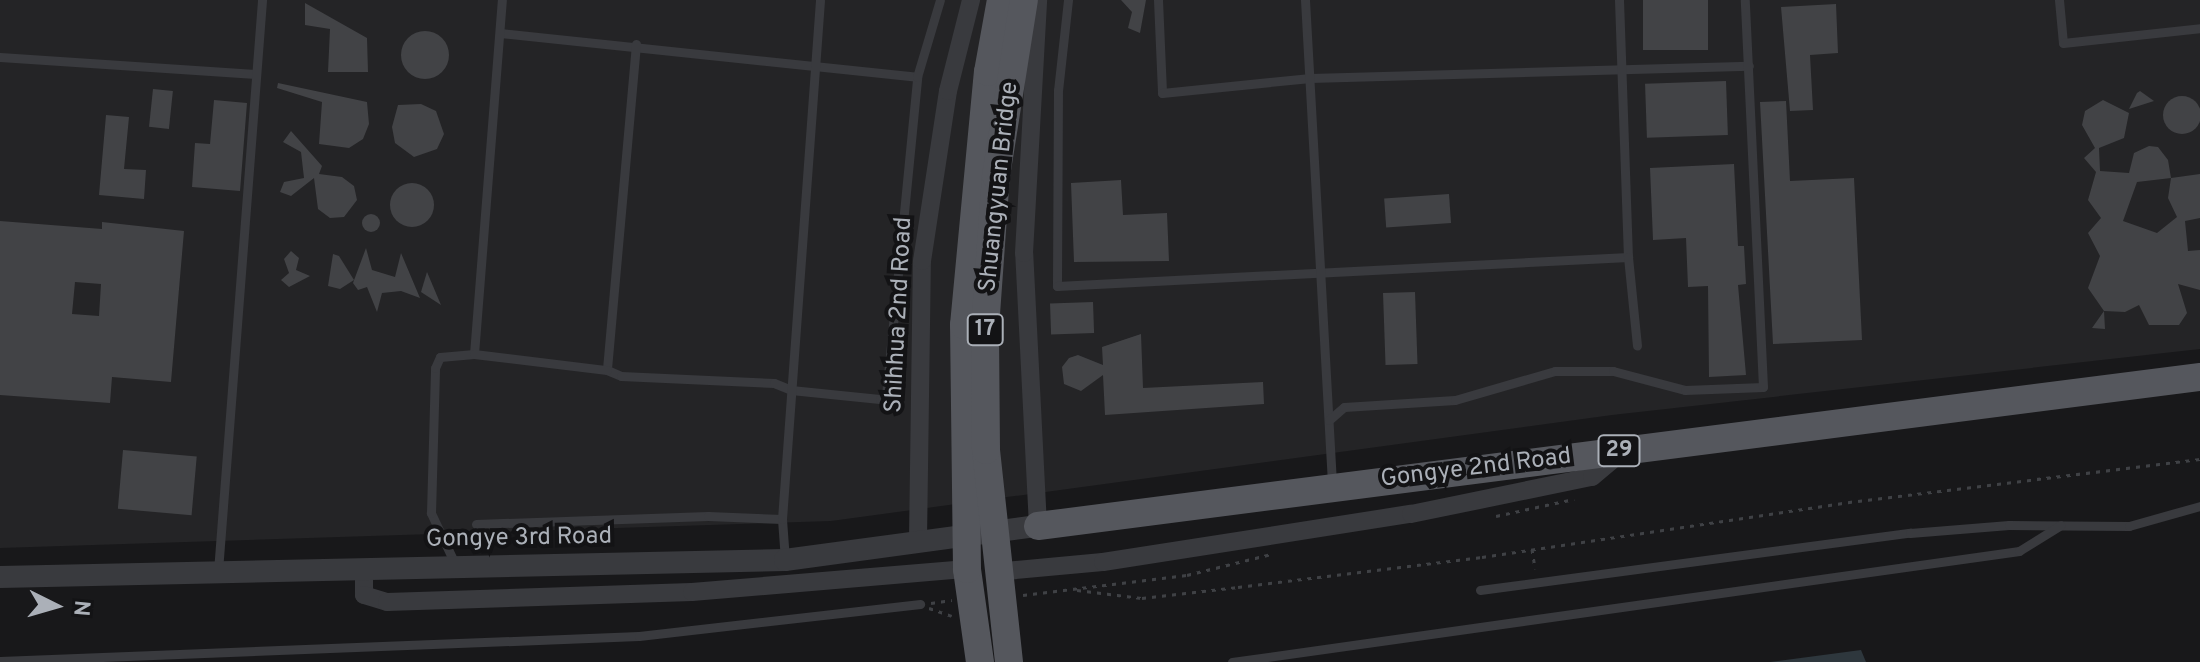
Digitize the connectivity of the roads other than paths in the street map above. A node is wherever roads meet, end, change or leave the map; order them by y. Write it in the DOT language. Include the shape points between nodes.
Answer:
graph roads {
  1 [pos="262,0"];
  2 [pos="502,0"];
  3 [pos="820,0"];
  4 [pos="940,0"];
  5 [pos="971,0"];
  6 [pos="1001,0"];
  7 [pos="1024,0"];
  8 [pos="1038,0"];
  9 [pos="1068,0"];
  10 [pos="1158,0"];
  11 [pos="1305,0"];
  12 [pos="1619,0"];
  13 [pos="1745,0"];
  14 [pos="2059,0"];
  15 [pos="2200,28"];
  16 [pos="500,33"];
  17 [pos="636,44"];
  18 [pos="0,57"];
  19 [pos="814,62"];
  20 [pos="1749,66"];
  21 [pos="1624,70"];
  22 [pos="255,74"];
  23 [pos="917,77"];
  24 [pos="1310,78"];
  25 [pos="1628,257"];
  26 [pos="1321,271"];
  27 [pos="1637,346"];
  28 [pos="474,354"];
  29 [pos="607,370"];
  30 [pos="2200,377"];
  31 [pos="791,390"];
  32 [pos="1329,420"];
  33 [pos="1625,450"];
  34 [pos="1332,488"];
  35 [pos="2200,506"];
  36 [pos="782,519"];
  37 [pos="476,524"];
  38 [pos="2061,525"];
  39 [pos="1038,526"];
  40 [pos="918,540"];
  41 [pos="785,560"];
  42 [pos="456,566"];
  43 [pos="364,568"];
  44 [pos="981,571"];
  45 [pos="218,572"];
  46 [pos="0,577"];
  47 [pos="1480,590"];
  48 [pos="920,604"];
  49 [pos="0,661"];
  50 [pos="980,662"];
  51 [pos="1009,662"];
  52 [pos="1232,662"];
  1 -- 22 [label="lane"];
  2 -- 16 [label="lane"];
  3 -- 19 [label="lane"];
  4 -- 23 [label="lane"];
  5 -- 40 [label="street, Shihhua 2nd Road" via="948,91 922,261"];
  6 -- 44 [label="main road, Shuangyuan Bridge / 17, bridge" via="980,148 964,325"];
  7 -- 44 [label="main road, Shuangyuan Bridge / 17, bridge" via="996,176 985,328"];
  8 -- 39 [label="street" via="1024,253"];
  9 -- 26 [label="lane" via="1058,90 1057,286"];
  10 -- 24 [label="lane" via="1162,93"];
  11 -- 24 [label="lane"];
  12 -- 21 [label="lane"];
  13 -- 20 [label="lane"];
  14 -- 15 [label="lane" via="2063,43"];
  16 -- 17 [label="lane"];
  16 -- 28 [label="lane"];
  17 -- 19 [label="lane"];
  17 -- 29 [label="lane"];
  18 -- 22 [label="lane"];
  19 -- 23 [label="lane"];
  19 -- 31 [label="lane"];
  20 -- 21 [label="lane"];
  20 -- 32 [label="lane" via="1763,387 1685,390 1613,371 1555,371 1455,400 1344,407"];
  21 -- 24 [label="lane"];
  21 -- 25 [label="lane"];
  22 -- 45 [label="lane"];
  23 -- 31 [label="lane" via="886,396"];
  24 -- 26 [label="lane"];
  25 -- 26 [label="lane"];
  25 -- 27 [label="lane"];
  26 -- 32 [label="lane"];
  28 -- 29 [label="lane"];
  28 -- 42 [label="lane" via="440,357 435,368 431,513"];
  29 -- 31 [label="lane" via="621,376 774,383"];
  30 -- 33 [label="main road, Gongye 2nd Road / 29"];
  31 -- 36 [label="lane"];
  32 -- 34 [label="lane"];
  33 -- 34 [label="main road, Gongye 2nd Road / 29"];
  33 -- 44 [label="street" via="1592,477 1411,514 1103,562"];
  34 -- 39 [label="main road, Gongye 2nd Road / 29"];
  35 -- 38 [label="lane" via="2129,526"];
  36 -- 37 [label="lane" via="708,516"];
  36 -- 41 [label="lane"];
  38 -- 47 [label="lane" via="1910,533"];
  38 -- 52 [label="lane" via="2019,551"];
  39 -- 40 [label="street, Gongye 3rd Road"];
  40 -- 41 [label="street, Gongye 3rd Road"];
  41 -- 42 [label="street, Gongye 3rd Road"];
  42 -- 43 [label="street, Gongye 3rd Road"];
  43 -- 44 [label="street" via="364,595 387,602 692,592"];
  43 -- 45 [label="street, Gongye 3rd Road"];
  44 -- 50 [label="main road, Shuangyuan Bridge / 17, bridge" via="971,599"];
  44 -- 51 [label="main road, Shuangyuan Bridge / 17, bridge"];
  45 -- 46 [label="street, Gongye 3rd Road"];
  48 -- 49 [label="lane" via="639,636"];
}
